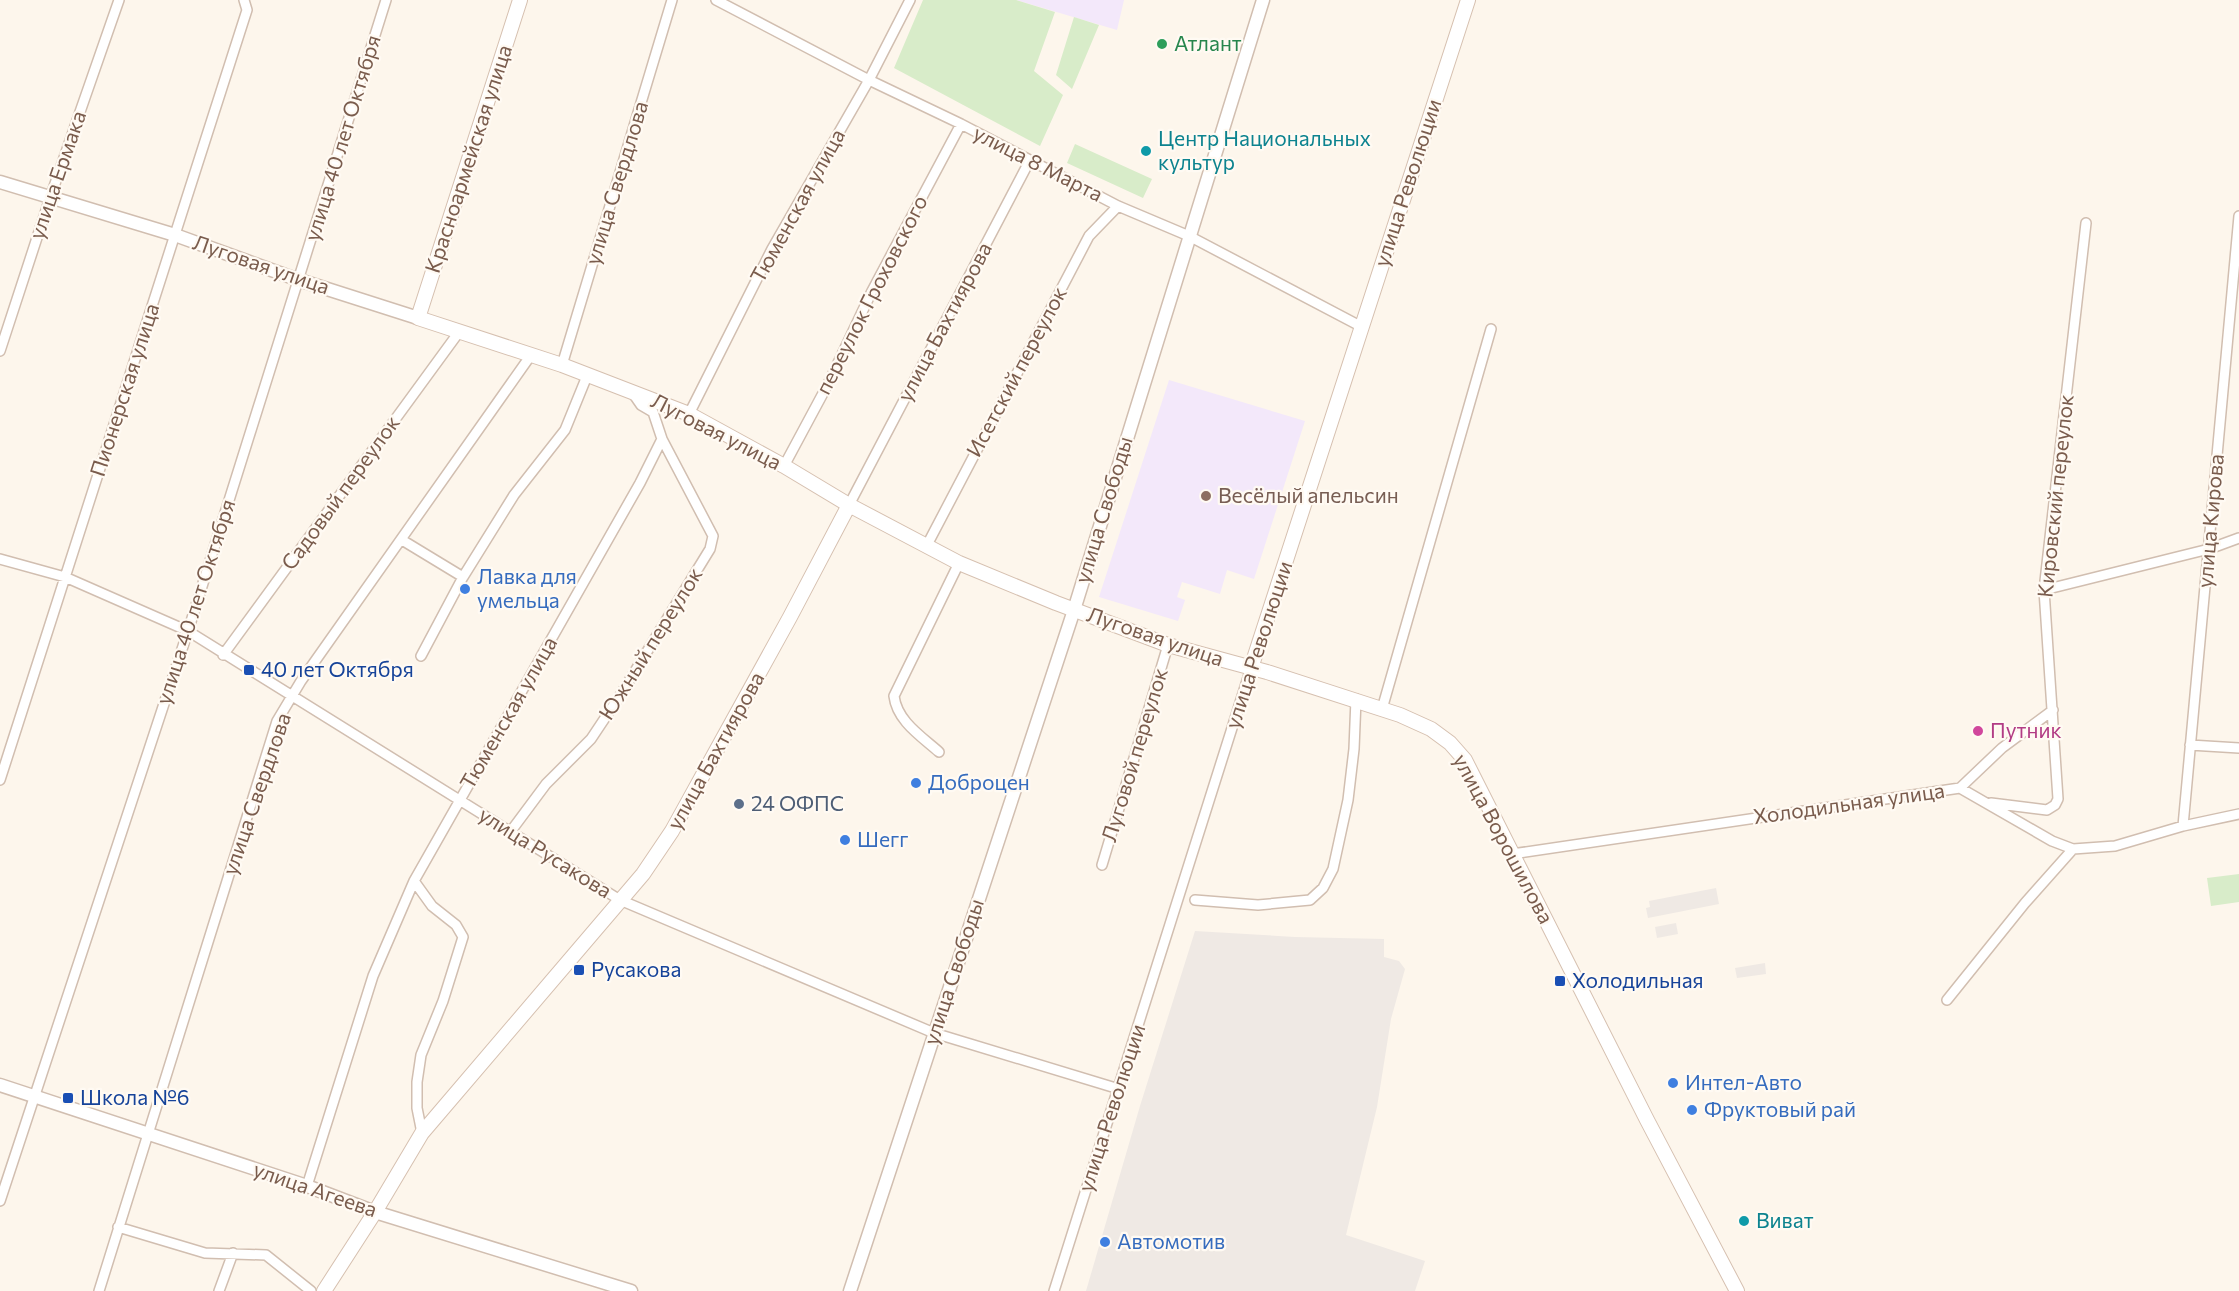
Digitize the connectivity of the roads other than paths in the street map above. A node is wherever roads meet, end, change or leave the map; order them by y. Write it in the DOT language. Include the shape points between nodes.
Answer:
graph roads {
  1 [pos="119,0"];
  2 [pos="244,0"];
  3 [pos="386,0"];
  4 [pos="520,0"];
  5 [pos="672,0"];
  6 [pos="716,0"];
  7 [pos="910,0"];
  8 [pos="1263,0"];
  9 [pos="1468,0"];
  10 [pos="869,80"];
  11 [pos="960,124"];
  12 [pos="1030,160"];
  13 [pos="0,182"];
  14 [pos="50,198"];
  15 [pos="1118,206"];
  16 [pos="2239,216"];
  17 [pos="2086,223"];
  18 [pos="175,235"];
  19 [pos="1189,236"];
  20 [pos="299,280"];
  21 [pos="418,318"];
  22 [pos="1362,327"];
  23 [pos="1491,329"];
  24 [pos="459,332"];
  25 [pos="0,351"];
  26 [pos="531,355"];
  27 [pos="562,365"];
  28 [pos="587,376"];
  29 [pos="632,391"];
  30 [pos="689,414"];
  31 [pos="662,439"];
  32 [pos="784,466"];
  33 [pos="849,505"];
  34 [pos="2239,537"];
  35 [pos="402,540"];
  36 [pos="926,547"];
  37 [pos="2209,549"];
  38 [pos="0,559"];
  39 [pos="959,563"];
  40 [pos="65,577"];
  41 [pos="463,577"];
  42 [pos="2044,590"];
  43 [pos="1074,610"];
  44 [pos="188,632"];
  45 [pos="1168,645"];
  46 [pos="223,655"];
  47 [pos="421,657"];
  48 [pos="1251,668"];
  49 [pos="292,696"];
  50 [pos="1356,699"];
  51 [pos="1382,709"];
  52 [pos="2053,710"];
  53 [pos="2190,746"];
  54 [pos="2239,748"];
  55 [pos="939,752"];
  56 [pos="0,780"];
  57 [pos="1960,788"];
  58 [pos="460,800"];
  59 [pos="1986,803"];
  60 [pos="2239,814"];
  61 [pos="2183,826"];
  62 [pos="511,831"];
  63 [pos="2073,849"];
  64 [pos="1512,854"];
  65 [pos="1102,865"];
  66 [pos="414,881"];
  67 [pos="620,900"];
  68 [pos="1195,900"];
  69 [pos="1947,1000"];
  70 [pos="934,1033"];
  71 [pos="0,1085"];
  72 [pos="1119,1089"];
  73 [pos="34,1096"];
  74 [pos="148,1133"];
  75 [pos="422,1133"];
  76 [pos="307,1186"];
  77 [pos="0,1202"];
  78 [pos="375,1212"];
  79 [pos="118,1227"];
  80 [pos="233,1253"];
  81 [pos="605,1287"];
  82 [pos="99,1291"];
  83 [pos="219,1291"];
  84 [pos="311,1291"];
  85 [pos="324,1291"];
  86 [pos="631,1291"];
  87 [pos="850,1291"];
  88 [pos="1054,1291"];
  89 [pos="1737,1291"];
  1 -- 14 [label="street, улица Ермака"];
  2 -- 18 [label="street, Пионерская улица" via="247,9"];
  3 -- 20 [label="street, улица 40 лет Октября"];
  4 -- 21 [label="main road, Красноармейская улица"];
  5 -- 27 [label="street, улица Свердлова"];
  6 -- 10 [label="street, улица 8 Марта"];
  7 -- 10 [label="street, Тюменская улица"];
  8 -- 19 [label="street, улица Свободы"];
  9 -- 22 [label="main road, улица Революции"];
  10 -- 11 [label="street, улица 8 Марта"];
  10 -- 30 [label="street, Тюменская улица" via="772,249"];
  11 -- 12 [label="street, улица 8 Марта"];
  11 -- 32 [label="street, переулок Гроховского"];
  12 -- 15 [label="street, улица 8 Марта"];
  12 -- 33 [label="street, улица Бахтиярова"];
  13 -- 14 [label="street, Луговая улица"];
  14 -- 18 [label="street, Луговая улица"];
  14 -- 25 [label="street, улица Ермака"];
  15 -- 19 [label="street, улица 8 Марта"];
  15 -- 36 [label="street, Исетский переулок" via="1089,236"];
  16 -- 37 [label="street, улица Кирова"];
  17 -- 42 [label="street, Кировский переулок"];
  18 -- 20 [label="street, Луговая улица"];
  18 -- 40 [label="street, Пионерская улица"];
  19 -- 22 [label="street, улица 8 Марта"];
  19 -- 43 [label="street, улица Свободы"];
  20 -- 21 [label="street, Луговая улица"];
  20 -- 44 [label="street, улица 40 лет Октября"];
  21 -- 24 [label="main road, Луговая улица"];
  22 -- 48 [label="main road, улица Революции"];
  23 -- 51 [label="street"];
  24 -- 26 [label="main road, Луговая улица"];
  24 -- 46 [label="street, Садовый переулок"];
  26 -- 27 [label="main road, Луговая улица"];
  26 -- 35 [label="street, улица Свердлова"];
  27 -- 28 [label="main road, Луговая улица"];
  28 -- 29 [label="main road, Луговая улица"];
  28 -- 41 [label="street" via="565,430 514,495"];
  29 -- 30 [label="main road, Луговая улица"];
  29 -- 31 [label="street" via="641,405 653,412"];
  30 -- 32 [label="main road, Луговая улица"];
  31 -- 58 [label="street, Тюменская улица"];
  31 -- 62 [label="street, Южный переулок" via="713,536 710,549 591,739 546,784"];
  32 -- 33 [label="main road, Луговая улица"];
  33 -- 36 [label="main road, Луговая улица"];
  33 -- 67 [label="main road, улица Бахтиярова" via="672,831"];
  34 -- 37 [label="street"];
  35 -- 41 [label="street"];
  35 -- 49 [label="street, улица Свердлова"];
  36 -- 39 [label="main road, Луговая улица"];
  37 -- 42 [label="street"];
  37 -- 53 [label="street, улица Кирова"];
  38 -- 40 [label="street, улица Русакова"];
  39 -- 43 [label="main road, Луговая улица"];
  39 -- 55 [label="street" via="894,696 901,717"];
  40 -- 44 [label="street, улица Русакова"];
  40 -- 56 [label="street, Пионерская улица"];
  41 -- 47 [label="street"];
  42 -- 52 [label="street, Кировский переулок"];
  43 -- 45 [label="main road, Луговая улица"];
  43 -- 70 [label="street, улица Свободы"];
  44 -- 46 [label="street, улица Русакова"];
  44 -- 73 [label="street, улица 40 лет Октября"];
  45 -- 48 [label="main road, Луговая улица"];
  45 -- 65 [label="street, Луговой переулок"];
  46 -- 49 [label="street, улица Русакова"];
  48 -- 50 [label="main road, Луговая улица"];
  48 -- 72 [label="street, улица Революции"];
  49 -- 58 [label="street, улица Русакова"];
  49 -- 74 [label="street, улица Свердлова" via="277,721"];
  50 -- 51 [label="main road, Луговая улица"];
  50 -- 68 [label="street" via="1348,800 1333,869 1323,888 1310,900 1258,905"];
  51 -- 64 [label="main road, улица Ворошилова" via="1431,729 1450,743 1465,760"];
  52 -- 57 [label="street" via="2002,748"];
  52 -- 59 [label="street, Кировский переулок" via="2058,799 2055,805 2039,810"];
  53 -- 54 [label="street"];
  53 -- 61 [label="street, улица Кирова"];
  57 -- 59 [label="street, Холодильная улица"];
  57 -- 64 [label="street, Холодильная улица"];
  58 -- 62 [label="street, улица Русакова"];
  58 -- 66 [label="street, Тюменская улица"];
  59 -- 63 [label="street, Холодильная улица"];
  60 -- 61 [label="street, Холодильная улица"];
  61 -- 63 [label="street, Холодильная улица" via="2115,846"];
  62 -- 67 [label="street, улица Русакова"];
  63 -- 69 [label="street"];
  64 -- 89 [label="main road, улица Ворошилова"];
  66 -- 75 [label="street" via="463,937 422,1055 417,1107"];
  66 -- 76 [label="street, Тюменская улица" via="373,976"];
  67 -- 70 [label="street, улица Русакова"];
  67 -- 75 [label="main road, улица Бахтиярова"];
  70 -- 72 [label="street, улица Русакова"];
  70 -- 87 [label="street, улица Свободы"];
  71 -- 73 [label="street, улица Агеева"];
  72 -- 88 [label="street, улица Революции"];
  73 -- 74 [label="street, улица Агеева"];
  73 -- 77 [label="street, улица 40 лет Октября"];
  74 -- 76 [label="street, улица Агеева"];
  74 -- 79 [label="street, улица Свердлова"];
  75 -- 78 [label="main road, улица Бахтиярова"];
  76 -- 78 [label="street, улица Агеева"];
  78 -- 81 [label="street, улица Агеева"];
  78 -- 85 [label="main road, улица Бахтиярова"];
  79 -- 80 [label="street" via="205,1252"];
  79 -- 82 [label="street, улица Свердлова"];
  80 -- 83 [label="street"];
  80 -- 84 [label="street" via="266,1255"];
  81 -- 86 [label="street, улица Агеева"];
}
